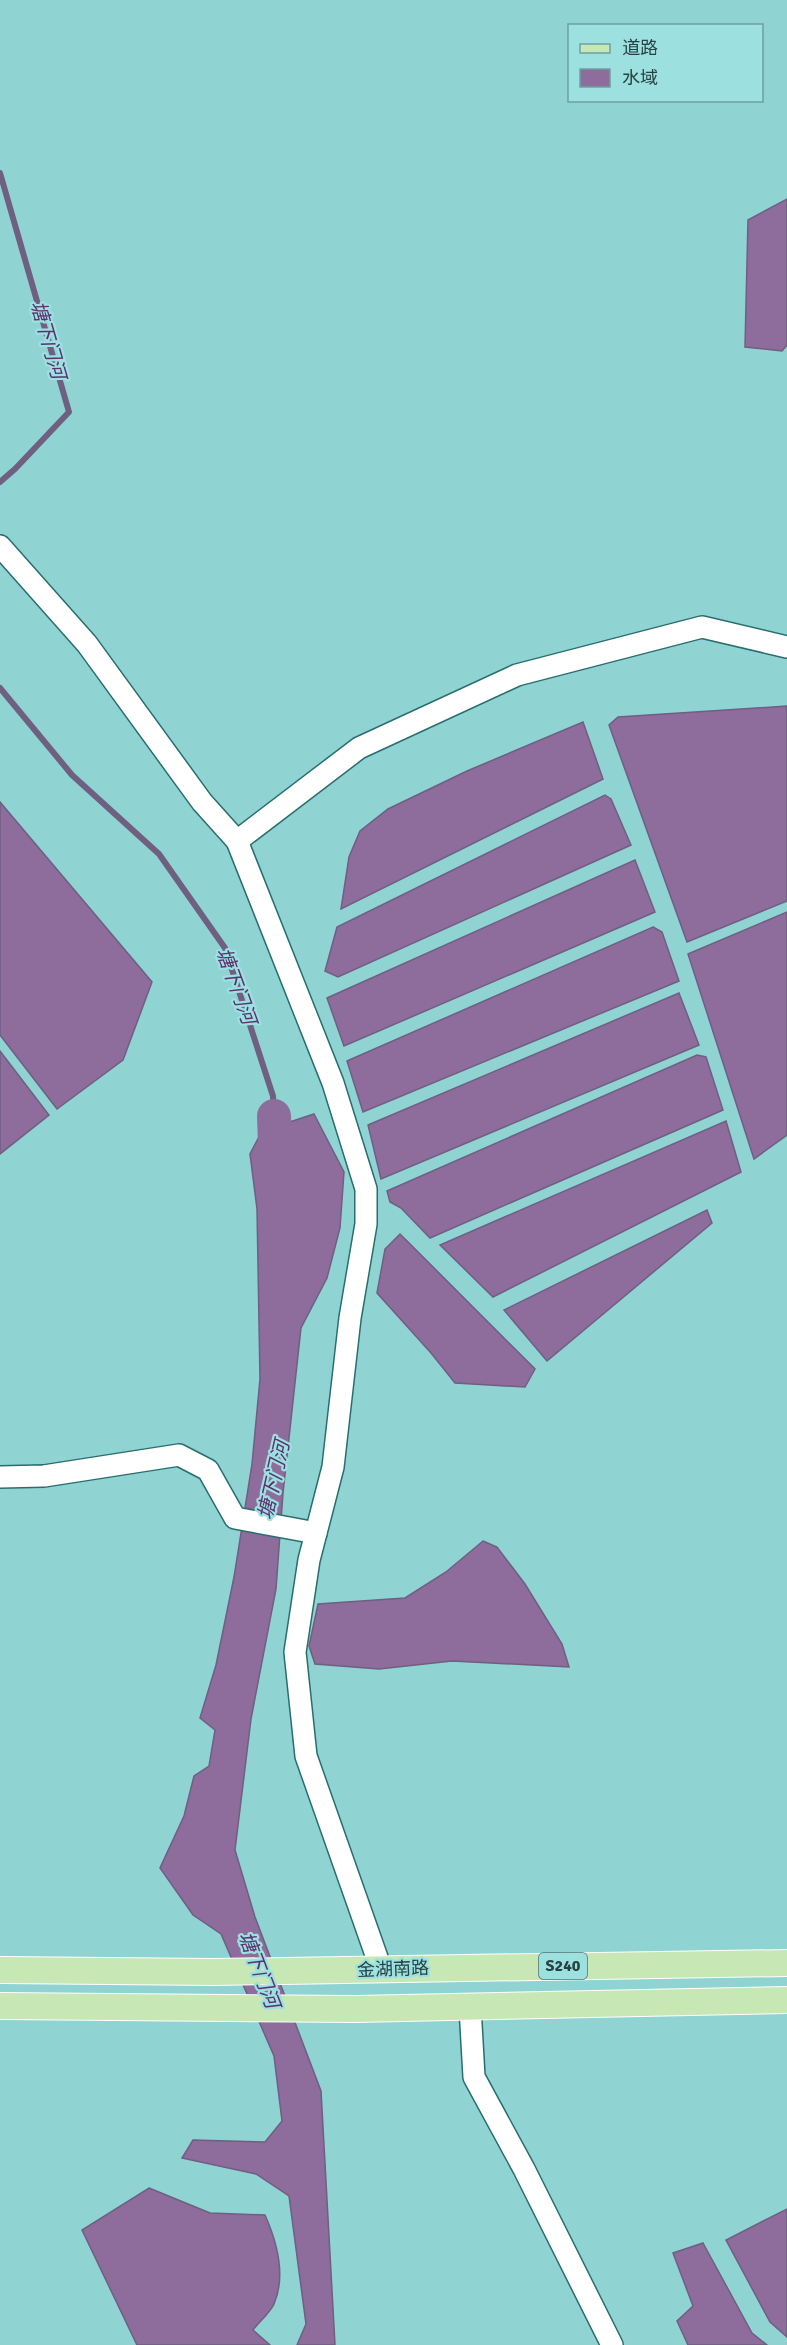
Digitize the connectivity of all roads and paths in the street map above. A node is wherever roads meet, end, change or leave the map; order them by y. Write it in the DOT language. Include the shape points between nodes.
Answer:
graph roads {
  1 [pos="0,546"];
  2 [pos="787,647"];
  3 [pos="237,841"];
  4 [pos="0,1477"];
  5 [pos="315,1533"];
  6 [pos="787,1963"];
  7 [pos="381,1968"];
  8 [pos="0,1970"];
  9 [pos="787,2000"];
  10 [pos="0,2006"];
  11 [pos="470,2007"];
  12 [pos="612,2345"];
  1 -- 3 [label="street" via="87,644 202,802"];
  2 -- 3 [label="street" via="702,627 517,675 359,748"];
  3 -- 5 [label="street" via="333,1083 366,1189 366,1224 350,1318 333,1467"];
  4 -- 5 [label="street" via="44,1476 179,1455 208,1470 235,1518"];
  5 -- 7 [label="street" via="295,1652 306,1756"];
  6 -- 7 [label="main road, 金湖南路 / S240"];
  7 -- 8 [label="main road, 金湖南路 / S240" via="215,1972"];
  9 -- 11 [label="main road, S240"];
  10 -- 11 [label="main road, S240" via="346,2010"];
  11 -- 12 [label="street" via="474,2077"];
}
